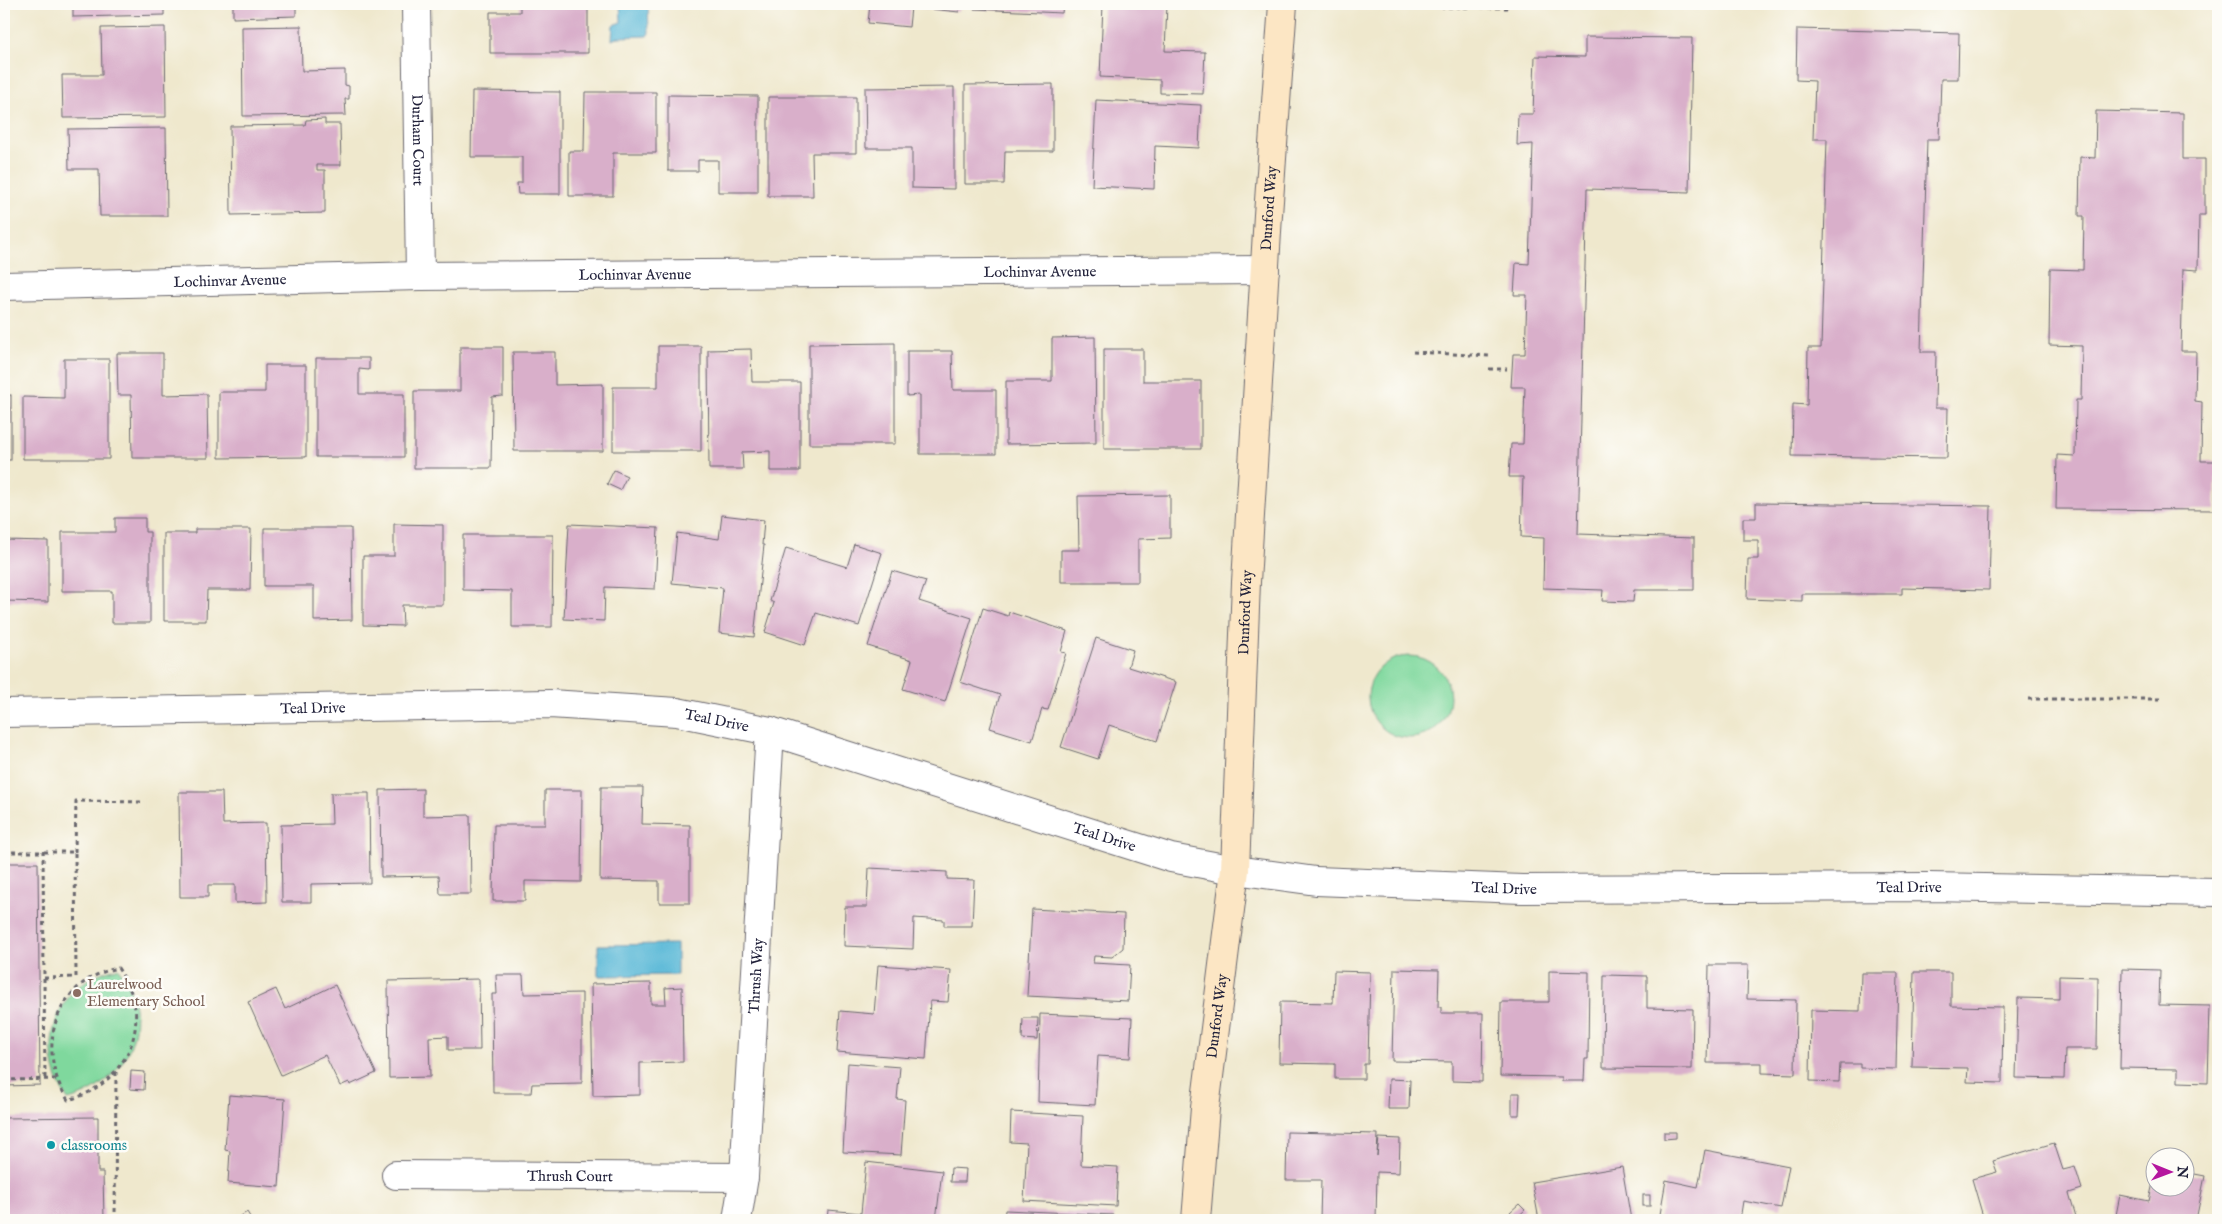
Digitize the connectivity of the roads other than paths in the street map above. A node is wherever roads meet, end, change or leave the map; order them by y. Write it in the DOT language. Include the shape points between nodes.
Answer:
graph roads {
  1 [pos="416,4"];
  2 [pos="1283,4"];
  3 [pos="1266,270"];
  4 [pos="420,276"];
  5 [pos="4,286"];
  6 [pos="4,712"];
  7 [pos="770,731"];
  8 [pos="1235,870"];
  9 [pos="2218,892"];
  10 [pos="396,1175"];
  11 [pos="744,1177"];
  12 [pos="737,1220"];
  13 [pos="1196,1220"];
  1 -- 4 [label="street, Durham Court"];
  2 -- 3 [label="street, Dunford Way"];
  3 -- 4 [label="street, Lochinvar Avenue"];
  3 -- 8 [label="street, Dunford Way" via="1246,582"];
  4 -- 5 [label="street, Lochinvar Avenue"];
  6 -- 7 [label="street, Teal Drive" via="550,704 677,712"];
  7 -- 8 [label="street, Teal Drive" via="1171,858"];
  7 -- 11 [label="street, Thrush Way"];
  8 -- 9 [label="street, Teal Drive" via="1316,881 1522,889 1930,887"];
  8 -- 13 [label="street, Dunford Way" via="1205,1108"];
  10 -- 11 [label="street, Thrush Court"];
  11 -- 12 [label="street, Thrush Way"];
}
